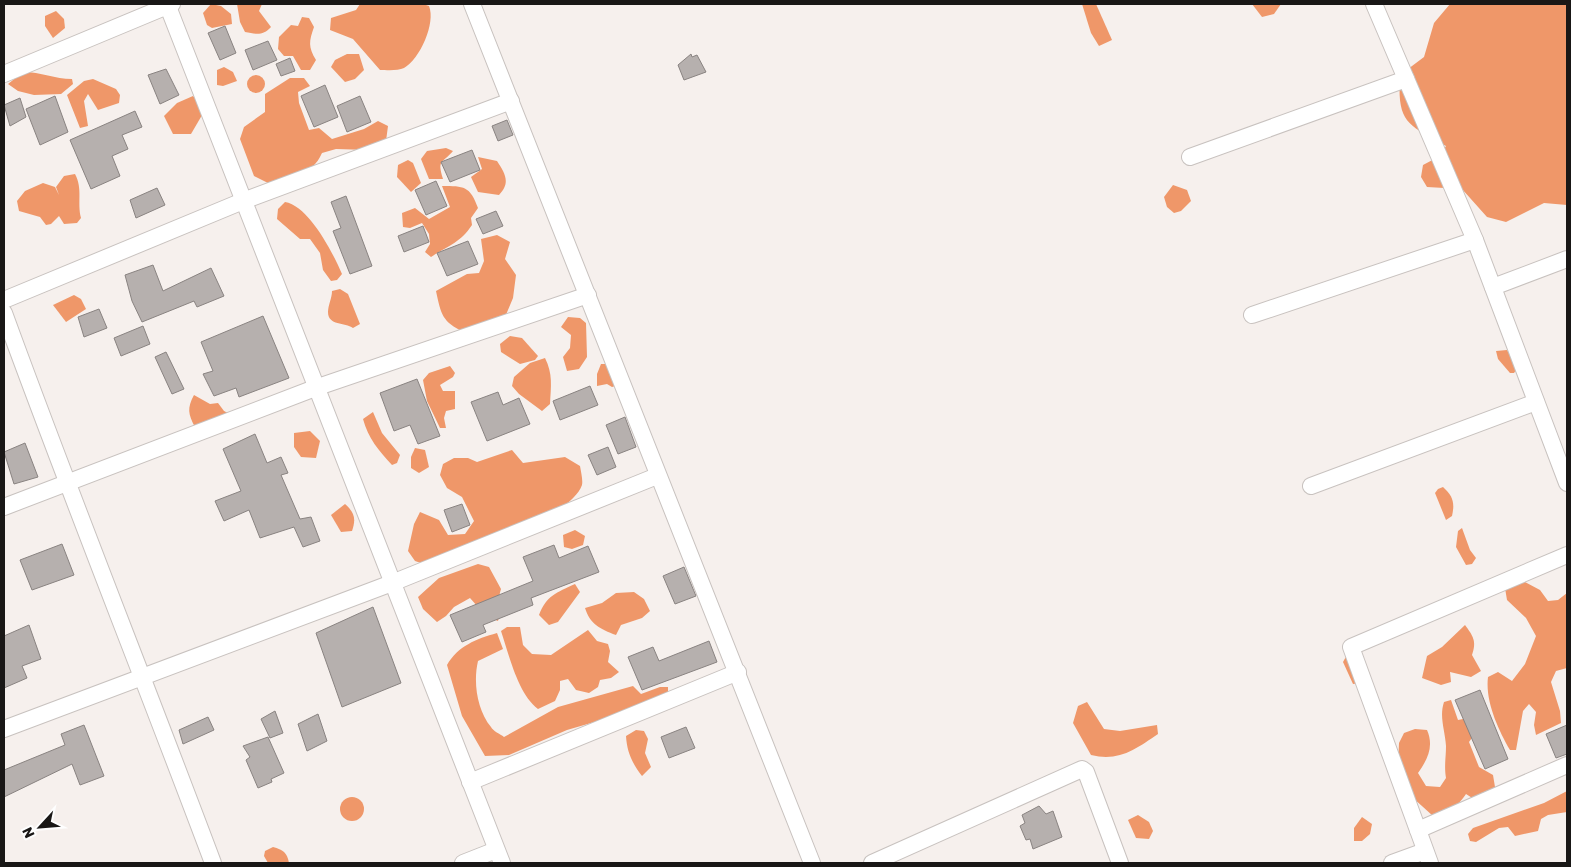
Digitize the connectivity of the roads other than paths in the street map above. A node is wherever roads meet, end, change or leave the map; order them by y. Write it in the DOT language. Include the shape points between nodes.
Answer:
graph roads {
  1 [pos="169,4"];
  2 [pos="472,4"];
  3 [pos="1374,4"];
  4 [pos="4,74"];
  5 [pos="1406,79"];
  6 [pos="511,101"];
  7 [pos="1190,157"];
  8 [pos="243,201"];
  9 [pos="1475,240"];
  10 [pos="1567,259"];
  11 [pos="1493,287"];
  12 [pos="588,295"];
  13 [pos="4,300"];
  14 [pos="4,313"];
  15 [pos="1252,315"];
  16 [pos="316,388"];
  17 [pos="1536,402"];
  18 [pos="658,476"];
  19 [pos="66,482"];
  20 [pos="1567,483"];
  21 [pos="1311,486"];
  22 [pos="4,507"];
  23 [pos="1567,555"];
  24 [pos="392,583"];
  25 [pos="738,672"];
  26 [pos="143,676"];
  27 [pos="4,728"];
  28 [pos="1567,765"];
  29 [pos="470,782"];
  30 [pos="1418,830"];
  31 [pos="499,857"];
  32 [pos="1427,857"];
  33 [pos="213,863"];
  34 [pos="463,863"];
  35 [pos="812,863"];
  36 [pos="872,863"];
  37 [pos="1120,863"];
  38 [pos="1392,863"];
  1 -- 4 [label="street"];
  1 -- 8 [label="street"];
  2 -- 6 [label="street"];
  3 -- 5 [label="street"];
  5 -- 7 [label="street"];
  5 -- 9 [label="street"];
  6 -- 8 [label="street"];
  6 -- 12 [label="street"];
  8 -- 13 [label="street"];
  8 -- 16 [label="street"];
  9 -- 11 [label="street"];
  9 -- 15 [label="street"];
  10 -- 11 [label="street"];
  11 -- 17 [label="street"];
  12 -- 16 [label="street"];
  12 -- 18 [label="street"];
  14 -- 19 [label="street"];
  16 -- 19 [label="street"];
  16 -- 24 [label="street"];
  17 -- 20 [label="street"];
  17 -- 21 [label="street"];
  18 -- 24 [label="street"];
  18 -- 25 [label="street"];
  19 -- 22 [label="street"];
  19 -- 26 [label="street"];
  23 -- 30 [label="street" via="1351,647"];
  24 -- 26 [label="street"];
  24 -- 29 [label="street"];
  25 -- 29 [label="street"];
  25 -- 35 [label="street"];
  26 -- 27 [label="street"];
  26 -- 33 [label="street"];
  28 -- 30 [label="street"];
  29 -- 31 [label="street"];
  30 -- 32 [label="street"];
  31 -- 34 [label="street"];
  32 -- 38 [label="street"];
  36 -- 37 [label="street" via="1082,769 1086,772"];
}
